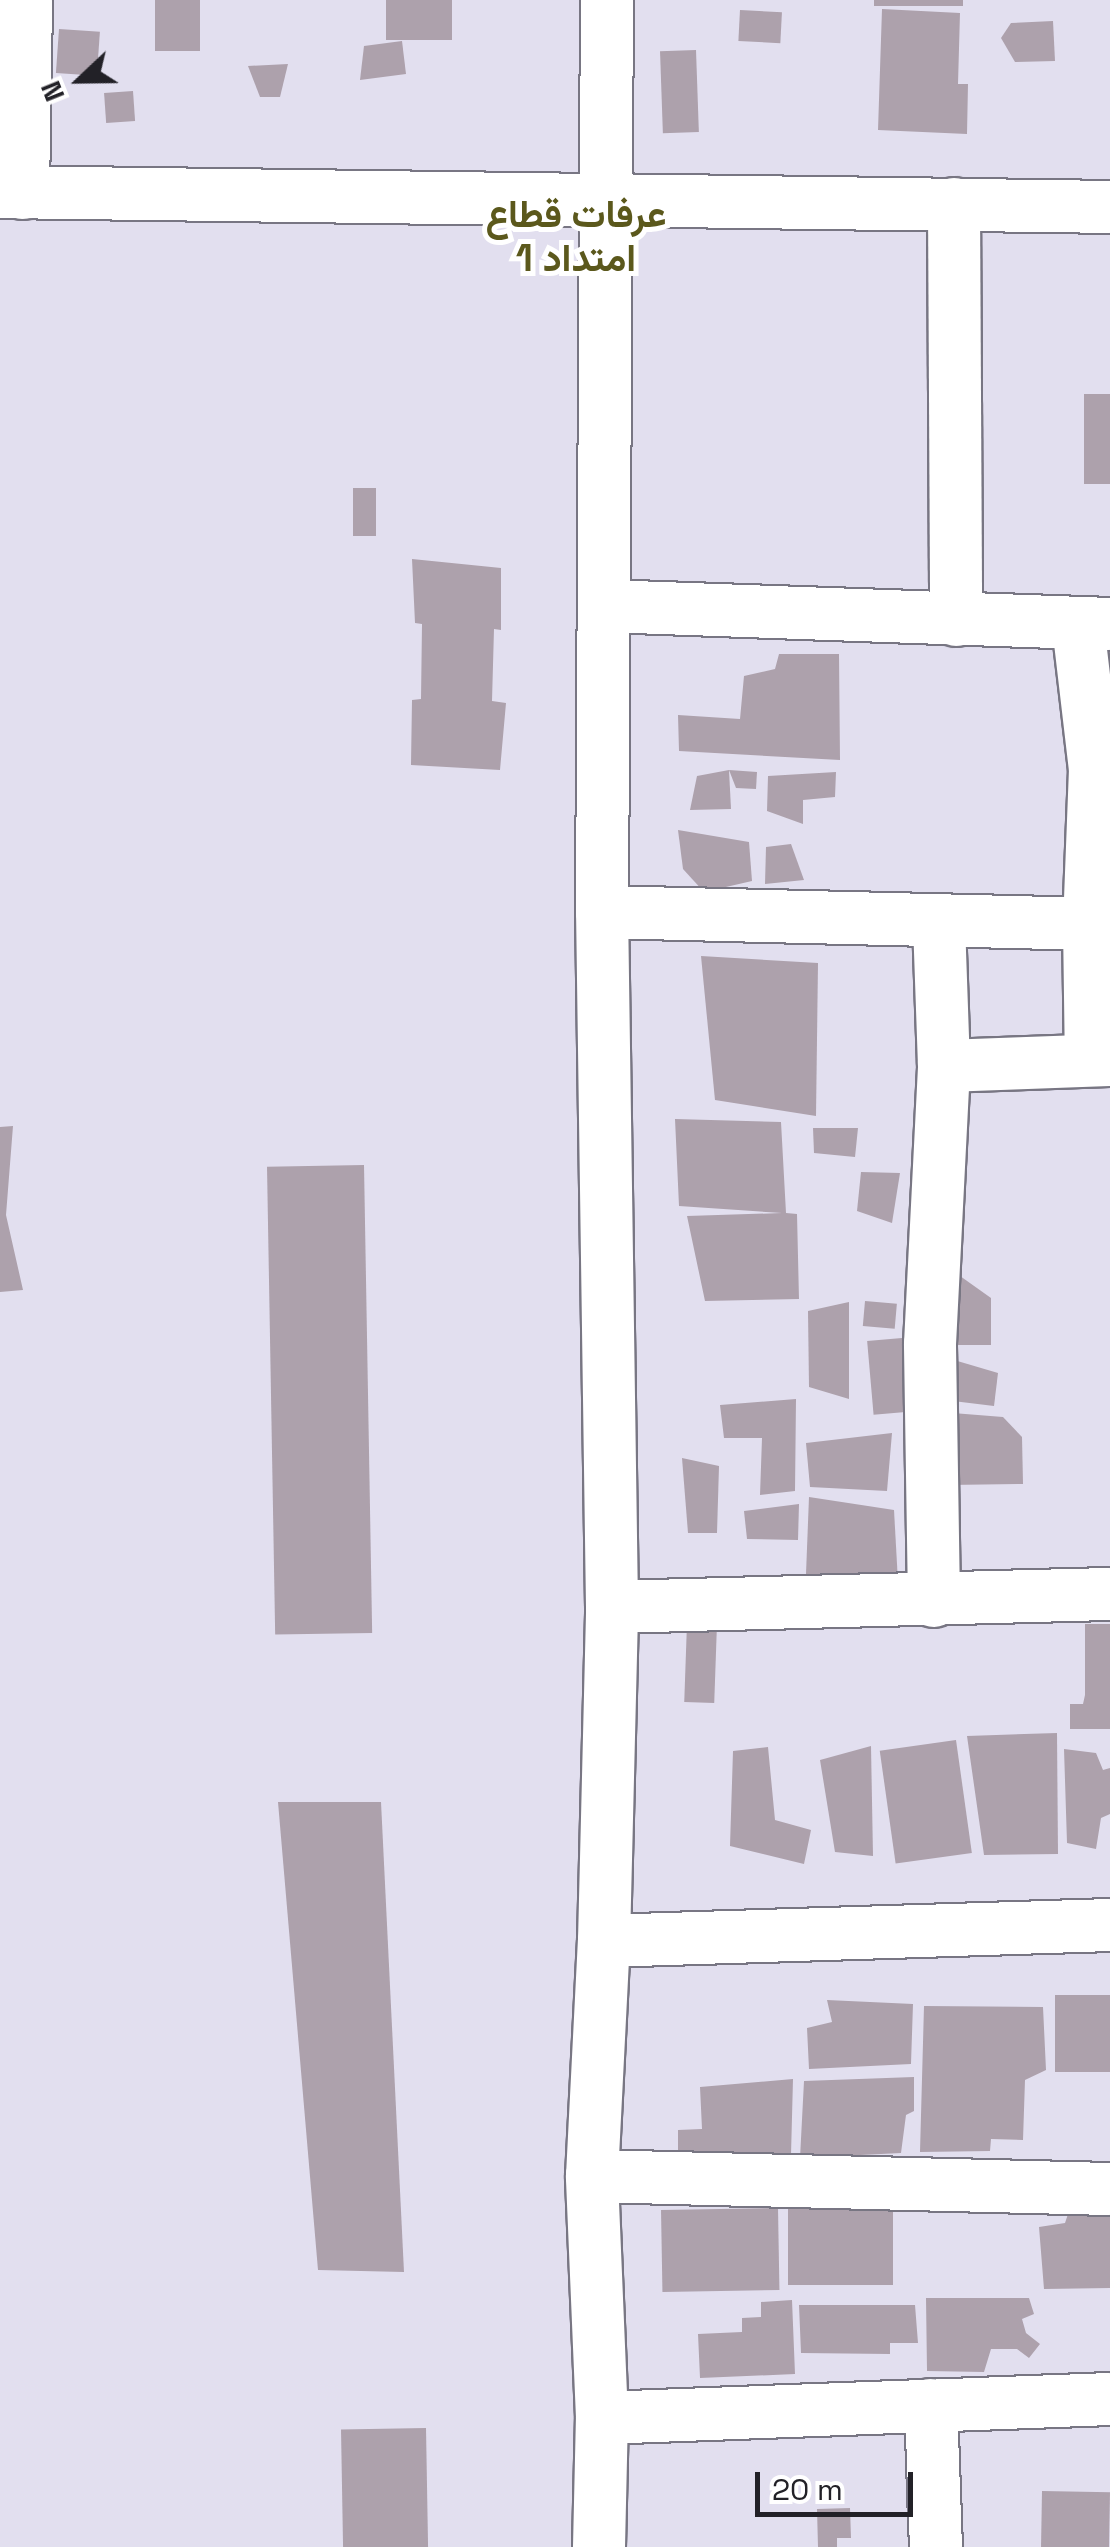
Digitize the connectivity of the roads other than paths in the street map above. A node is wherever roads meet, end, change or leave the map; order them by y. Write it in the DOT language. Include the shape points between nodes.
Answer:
graph roads {
  1 [pos="26,0"];
  2 [pos="608,0"];
  3 [pos="12,193"];
  4 [pos="608,200"];
  5 [pos="954,204"];
  6 [pos="1110,207"];
  7 [pos="605,606"];
  8 [pos="956,620"];
  9 [pos="1094,624"];
  10 [pos="1102,769"];
  11 [pos="602,912"];
  12 [pos="939,921"];
  13 [pos="1089,924"];
  14 [pos="1101,1060"];
  15 [pos="944,1066"];
  16 [pos="1110,1594"];
  17 [pos="934,1601"];
  18 [pos="612,1606"];
  19 [pos="1110,1925"];
  20 [pos="604,1941"];
  21 [pos="592,2176"];
  22 [pos="1110,2189"];
  23 [pos="1110,2399"];
  24 [pos="931,2405"];
  25 [pos="602,2418"];
  26 [pos="599,2547"];
  27 [pos="936,2547"];
  1 -- 3 [label="street"];
  2 -- 4 [label="street"];
  3 -- 4 [label="street"];
  4 -- 5 [label="street"];
  4 -- 7 [label="street"];
  5 -- 6 [label="street"];
  5 -- 8 [label="street"];
  7 -- 8 [label="street"];
  7 -- 11 [label="street"];
  8 -- 9 [label="street"];
  9 -- 10 [label="street"];
  10 -- 13 [label="street"];
  11 -- 12 [label="street"];
  11 -- 18 [label="street"];
  12 -- 13 [label="street"];
  12 -- 15 [label="street"];
  13 -- 14 [label="street"];
  14 -- 15 [label="street"];
  15 -- 17 [label="street" via="930,1344"];
  16 -- 17 [label="street"];
  17 -- 18 [label="street"];
  18 -- 20 [label="street"];
  19 -- 20 [label="street"];
  20 -- 21 [label="street"];
  21 -- 22 [label="street"];
  21 -- 25 [label="street"];
  23 -- 24 [label="street"];
  24 -- 25 [label="street"];
  24 -- 27 [label="street"];
  25 -- 26 [label="street"];
}
